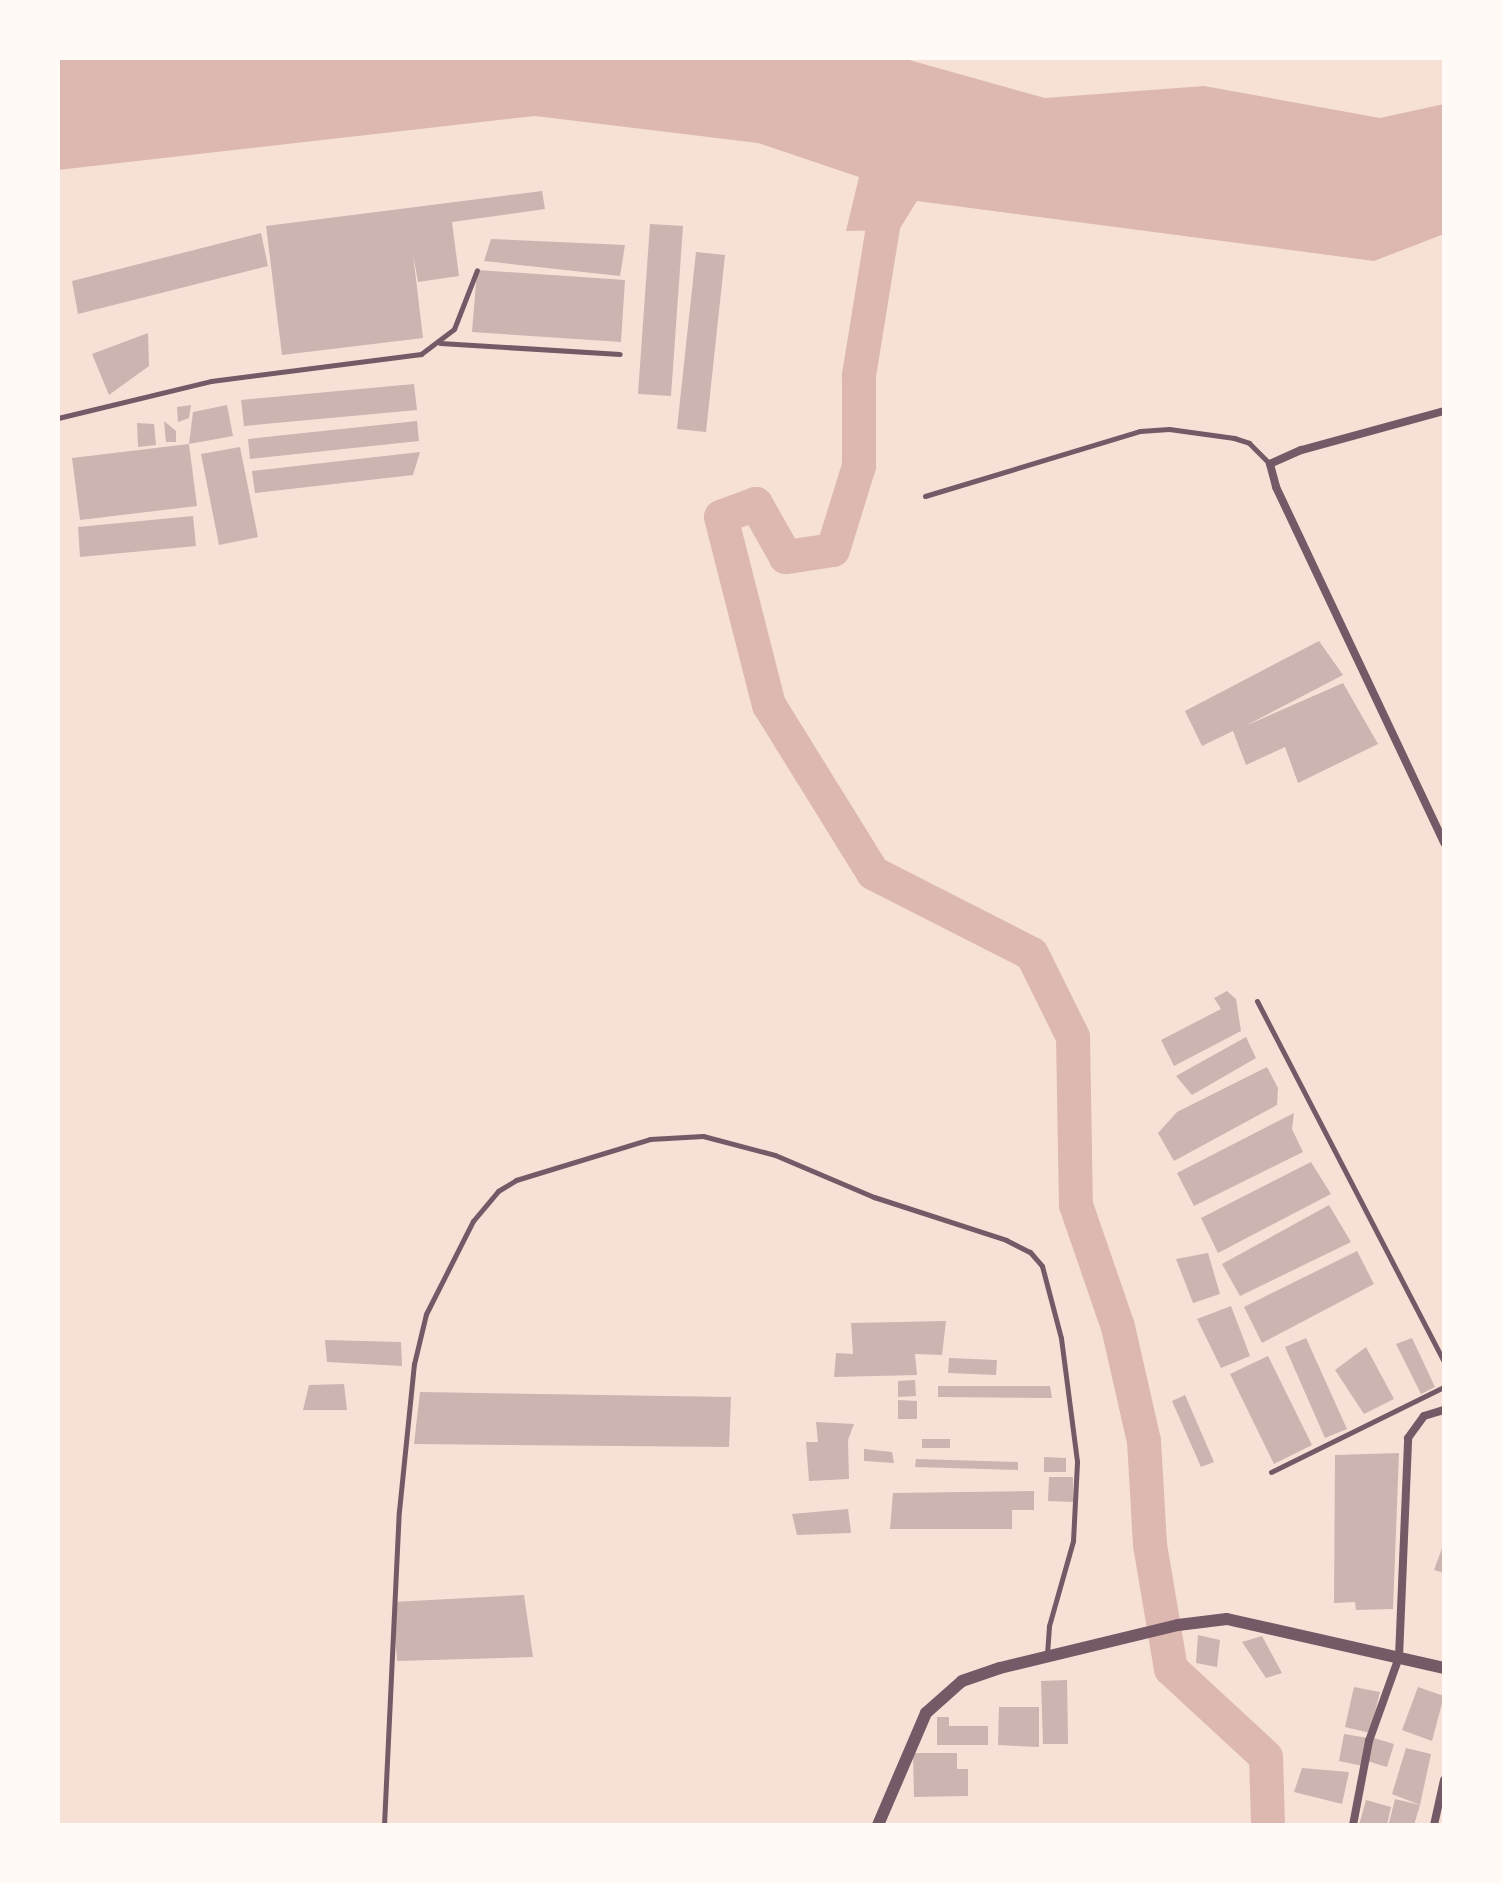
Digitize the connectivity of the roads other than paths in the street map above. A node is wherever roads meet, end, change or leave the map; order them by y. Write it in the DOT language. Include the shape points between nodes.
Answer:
graph roads {
  1 [pos="477,270"];
  2 [pos="439,343"];
  3 [pos="620,354"];
  4 [pos="1444,411"];
  5 [pos="58,418"];
  6 [pos="1270,464"];
  7 [pos="925,496"];
  8 [pos="1444,843"];
  9 [pos="1257,1001"];
  10 [pos="1444,1361"];
  11 [pos="1444,1387"];
  12 [pos="1444,1410"];
  13 [pos="1271,1472"];
  14 [pos="1399,1657"];
  15 [pos="1047,1658"];
  16 [pos="1444,1668"];
  17 [pos="1444,1780"];
  18 [pos="384,1825"];
  19 [pos="878,1825"];
  20 [pos="1353,1825"];
  21 [pos="1434,1825"];
  1 -- 2 [label="lane" via="454,329"];
  2 -- 3 [label="lane"];
  2 -- 5 [label="lane" via="421,354 211,381"];
  4 -- 6 [label="street" via="1301,450"];
  6 -- 7 [label="lane" via="1249,443 1234,438 1169,429 1140,431"];
  6 -- 8 [label="street"];
  9 -- 10 [label="lane"];
  11 -- 13 [label="lane"];
  12 -- 14 [label="street" via="1414,1425 1406,1449"];
  14 -- 15 [label="street" via="1240,1620 1178,1625"];
  14 -- 16 [label="street"];
  14 -- 20 [label="street" via="1369,1741"];
  15 -- 18 [label="lane" via="1049,1626 1073,1541 1077,1462 1061,1338 1042,1266 1030,1252 1006,1240 874,1197 775,1155 703,1136 650,1139 516,1180 498,1191 473,1221 426,1314 414,1364 399,1511"];
  15 -- 19 [label="street" via="975,1675 938,1698 916,1731"];
  17 -- 21 [label="street"];
}
